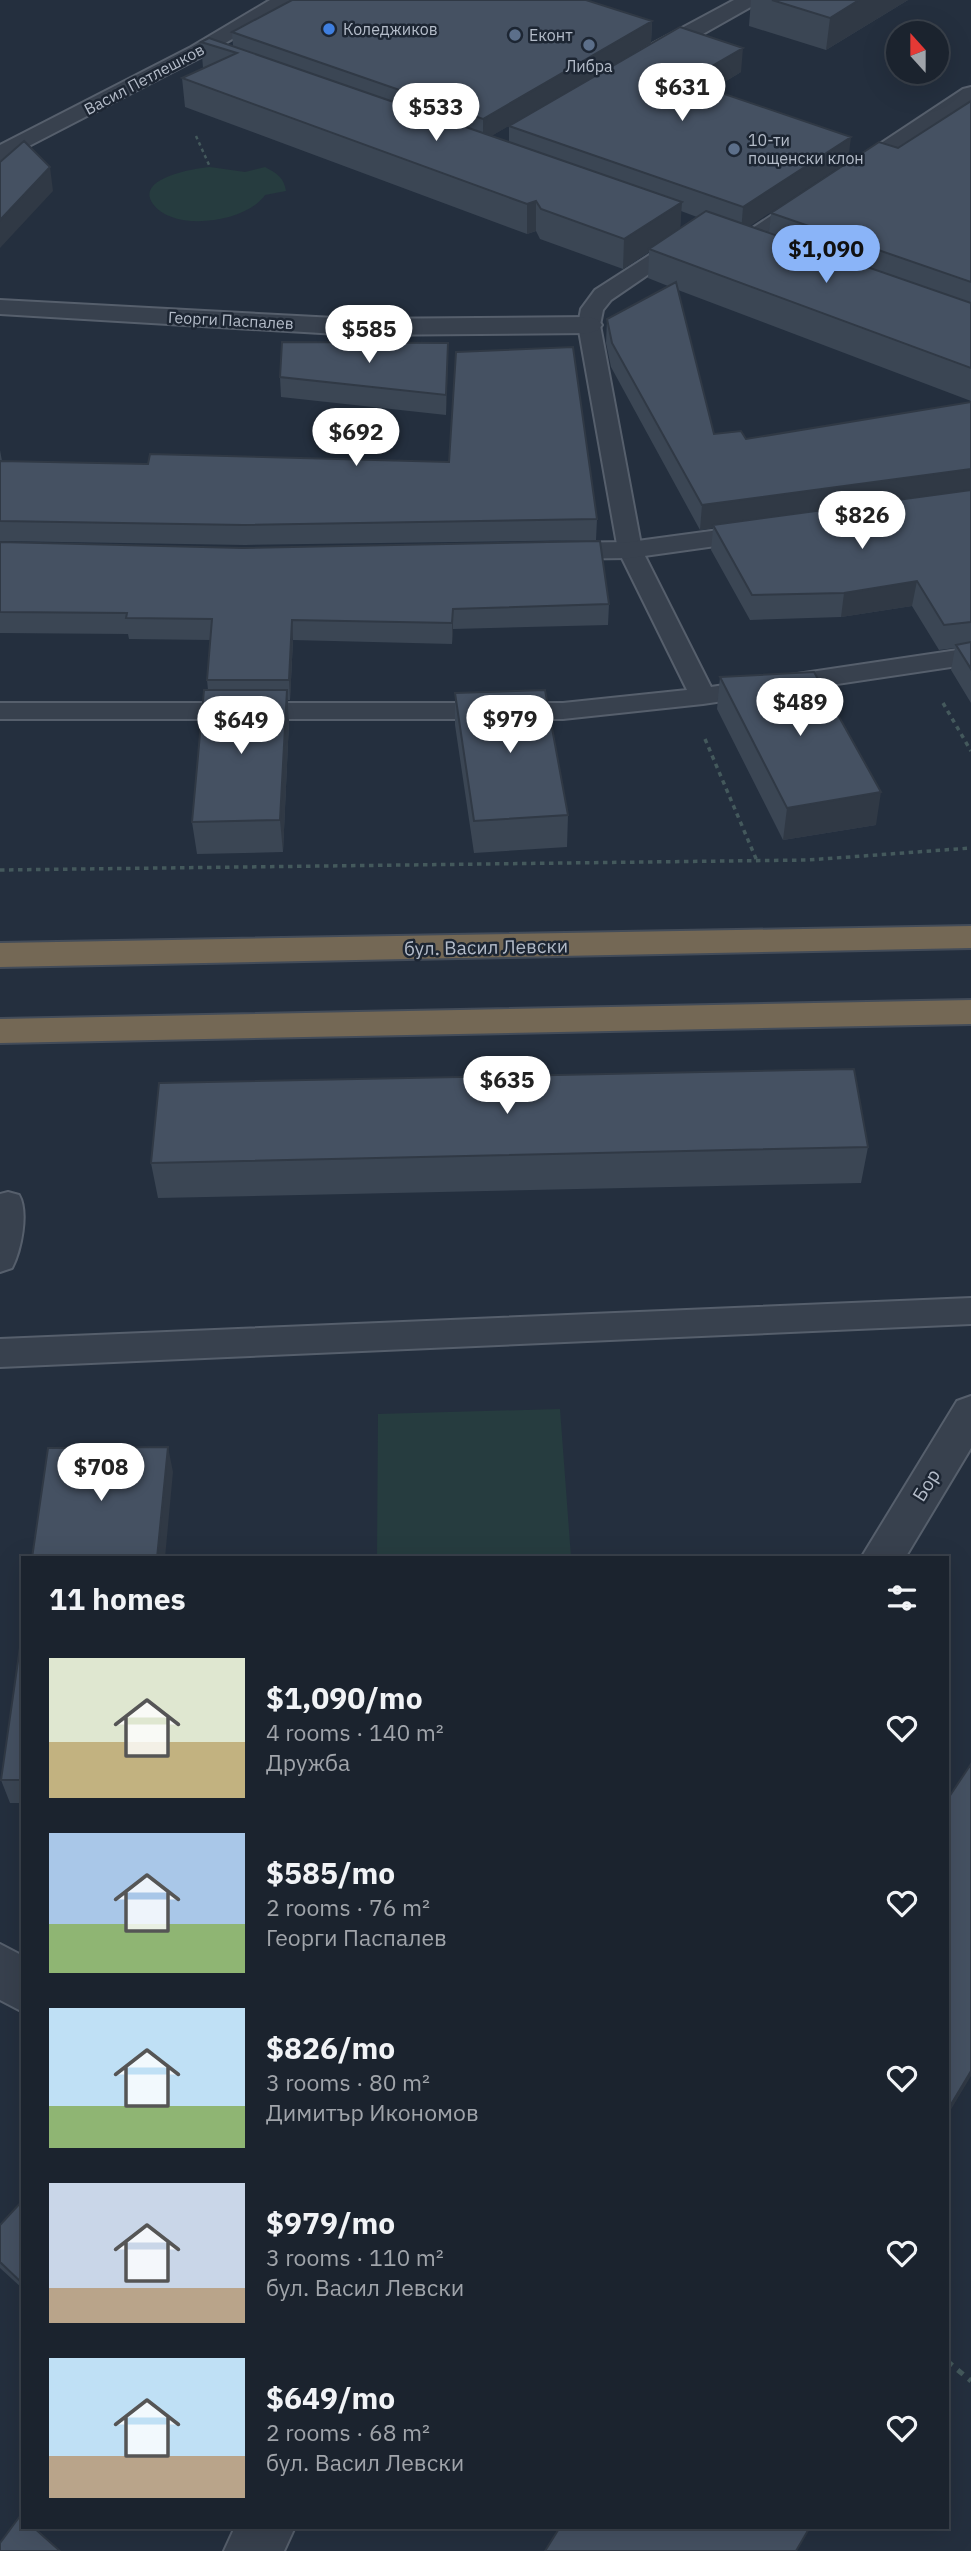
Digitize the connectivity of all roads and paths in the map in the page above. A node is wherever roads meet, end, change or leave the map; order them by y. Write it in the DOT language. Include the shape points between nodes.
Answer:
graph roads {
  1 [pos="281,0"];
  2 [pos="749,0"];
  3 [pos="198,51"];
  4 [pos="225,60"];
  5 [pos="624,70"];
  6 [pos="971,94"];
  7 [pos="196,136"];
  8 [pos="0,154"];
  9 [pos="210,167"];
  10 [pos="677,220"];
  11 [pos="724,236"];
  12 [pos="770,253"];
  13 [pos="0,307"];
  14 [pos="589,325"];
  15 [pos="794,527"];
  16 [pos="631,550"];
  17 [pos="520,552"];
  18 [pos="971,656"];
  19 [pos="919,664"];
  20 [pos="695,697"];
  21 [pos="0,711"];
  22 [pos="971,751"];
  23 [pos="971,848"];
  24 [pos="757,861"];
  25 [pos="0,870"];
  26 [pos="971,937"];
  27 [pos="0,955"];
  28 [pos="971,1012"];
  29 [pos="0,1031"];
  30 [pos="8,1204"];
  31 [pos="0,1259"];
  32 [pos="971,1311"];
  33 [pos="0,1353"];
  34 [pos="971,1413"];
  35 [pos="883,1556"];
  36 [pos="0,1968"];
  37 [pos="21,1986"];
  38 [pos="949,2363"];
  39 [pos="971,2381"];
  40 [pos="266,2529"];
  41 [pos="252,2551"];
  1 -- 3 [label="street, Васил Петлешков"];
  2 -- 5 [label="street"];
  3 -- 4 [label="street"];
  3 -- 8 [label="street, Васил Петлешков"];
  6 -- 11 [label="street"];
  7 -- 9 [label="path"];
  10 -- 11 [label="street"];
  11 -- 12 [label="street"];
  11 -- 14 [label="lane" via="603,295 592,309"];
  13 -- 14 [label="street, Георги Паспалев" via="354,327"];
  14 -- 16 [label="lane"];
  15 -- 16 [label="street"];
  16 -- 17 [label="street"];
  16 -- 20 [label="lane"];
  18 -- 19 [label="lane"];
  19 -- 20 [label="lane"];
  19 -- 22 [label="path"];
  20 -- 21 [label="lane" via="563,711"];
  20 -- 24 [label="path"];
  23 -- 24 [label="path"];
  24 -- 25 [label="path"];
  26 -- 27 [label="highway, бул. Васил Левски"];
  28 -- 29 [label="highway"];
  30 -- 31 [label="lane"];
  32 -- 33 [label="lane"];
  34 -- 35 [label="street, Бор"];
  36 -- 37 [label="street"];
  38 -- 39 [label="path"];
  40 -- 41 [label="street"];
}
